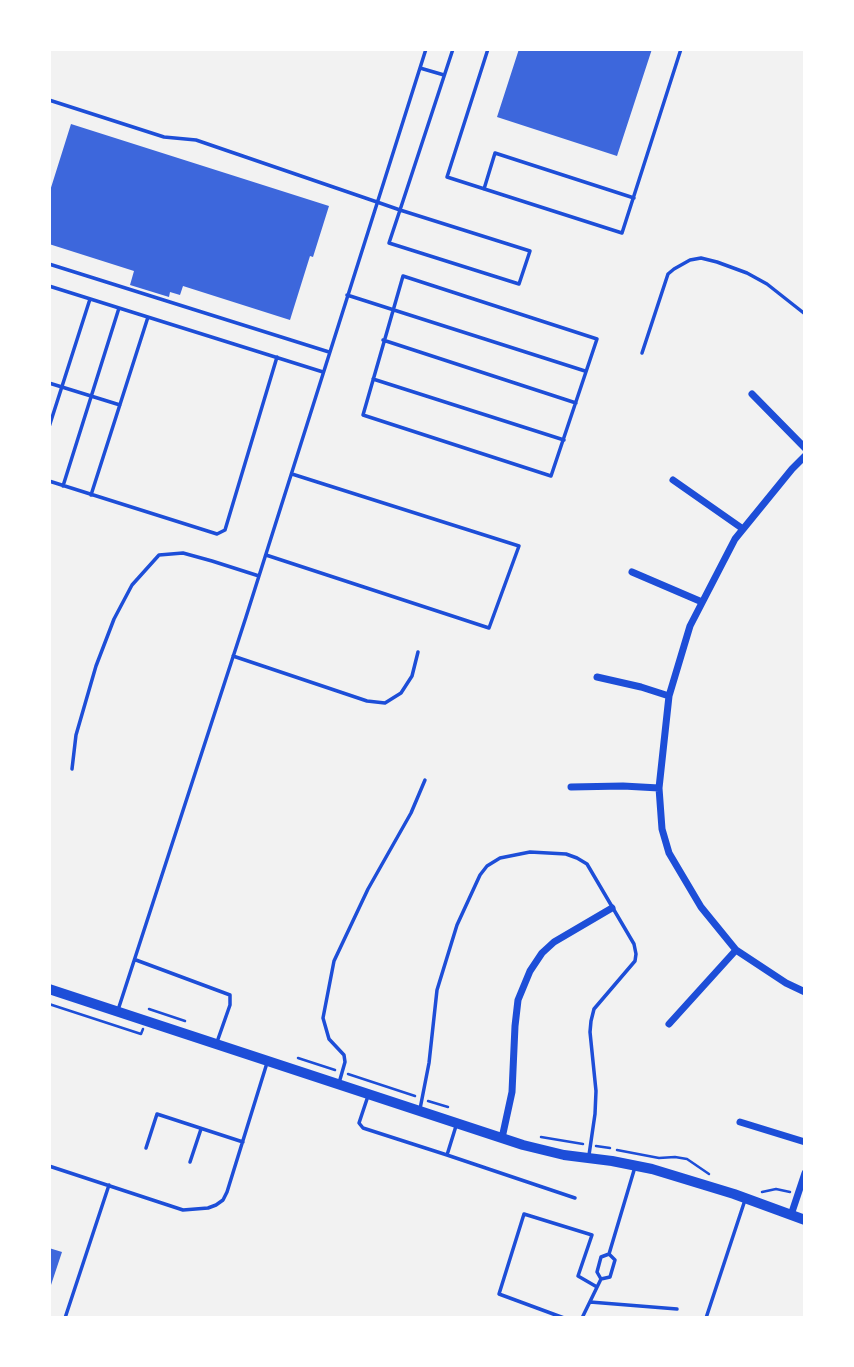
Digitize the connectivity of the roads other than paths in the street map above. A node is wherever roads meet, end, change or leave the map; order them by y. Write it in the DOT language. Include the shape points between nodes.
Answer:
graph roads {
  1 [pos="426,49"];
  2 [pos="453,49"];
  3 [pos="488,49"];
  4 [pos="681,49"];
  5 [pos="420,68"];
  6 [pos="444,75"];
  7 [pos="49,100"];
  8 [pos="484,189"];
  9 [pos="634,198"];
  10 [pos="377,202"];
  11 [pos="400,210"];
  12 [pos="49,264"];
  13 [pos="49,286"];
  14 [pos="347,295"];
  15 [pos="90,299"];
  16 [pos="119,308"];
  17 [pos="393,309"];
  18 [pos="805,314"];
  19 [pos="148,317"];
  20 [pos="383,341"];
  21 [pos="329,352"];
  22 [pos="642,353"];
  23 [pos="277,357"];
  24 [pos="586,371"];
  25 [pos="323,372"];
  26 [pos="373,379"];
  27 [pos="49,383"];
  28 [pos="62,387"];
  29 [pos="752,394"];
  30 [pos="91,396"];
  31 [pos="576,403"];
  32 [pos="120,405"];
  33 [pos="49,428"];
  34 [pos="564,440"];
  35 [pos="805,448"];
  36 [pos="805,456"];
  37 [pos="291,474"];
  38 [pos="673,480"];
  39 [pos="49,481"];
  40 [pos="64,486"];
  41 [pos="92,495"];
  42 [pos="743,529"];
  43 [pos="266,555"];
  44 [pos="632,572"];
  45 [pos="259,576"];
  46 [pos="702,602"];
  47 [pos="418,652"];
  48 [pos="233,656"];
  49 [pos="597,677"];
  50 [pos="669,696"];
  51 [pos="72,769"];
  52 [pos="425,780"];
  53 [pos="571,787"];
  54 [pos="659,788"];
  55 [pos="611,908"];
  56 [pos="736,950"];
  57 [pos="135,960"];
  58 [pos="49,989"];
  59 [pos="805,992"];
  60 [pos="118,1012"];
  61 [pos="669,1024"];
  62 [pos="216,1044"];
  63 [pos="268,1061"];
  64 [pos="338,1085"];
  65 [pos="368,1095"];
  66 [pos="419,1112"];
  67 [pos="740,1122"];
  68 [pos="456,1124"];
  69 [pos="201,1129"];
  70 [pos="502,1138"];
  71 [pos="243,1142"];
  72 [pos="805,1142"];
  73 [pos="146,1148"];
  74 [pos="447,1155"];
  75 [pos="589,1158"];
  76 [pos="190,1162"];
  77 [pos="636,1165"];
  78 [pos="49,1166"];
  79 [pos="805,1173"];
  80 [pos="109,1185"];
  81 [pos="575,1198"];
  82 [pos="745,1199"];
  83 [pos="791,1215"];
  84 [pos="805,1220"];
  85 [pos="609,1254"];
  86 [pos="601,1279"];
  87 [pos="597,1287"];
  88 [pos="590,1301"];
  89 [pos="677,1309"];
  90 [pos="65,1318"];
  91 [pos="564,1318"];
  92 [pos="582,1318"];
  93 [pos="706,1318"];
  1 -- 5 [label="lane"];
  2 -- 6 [label="lane"];
  3 -- 8 [label="lane" via="447,177"];
  4 -- 9 [label="lane"];
  5 -- 6 [label="lane"];
  5 -- 10 [label="lane"];
  6 -- 11 [label="lane"];
  7 -- 10 [label="lane" via="164,137 196,141"];
  8 -- 9 [label="lane" via="622,233"];
  8 -- 9 [label="lane" via="495,153"];
  10 -- 11 [label="lane"];
  10 -- 14 [label="lane"];
  11 -- 11 [label="lane" via="530,251 519,284 389,243"];
  12 -- 21 [label="lane"];
  13 -- 15 [label="lane"];
  14 -- 17 [label="lane"];
  14 -- 21 [label="lane"];
  15 -- 16 [label="lane"];
  15 -- 28 [label="lane"];
  16 -- 19 [label="lane"];
  16 -- 30 [label="lane"];
  17 -- 20 [label="lane"];
  17 -- 24 [label="lane"];
  17 -- 24 [label="lane" via="403,276 597,339"];
  18 -- 22 [label="lane" via="747,273 717,261 690,260 668,275"];
  19 -- 23 [label="lane"];
  19 -- 32 [label="lane"];
  20 -- 26 [label="lane"];
  20 -- 31 [label="lane"];
  21 -- 25 [label="lane"];
  23 -- 25 [label="lane"];
  23 -- 41 [label="lane" via="225,530 217,534"];
  24 -- 31 [label="lane"];
  25 -- 37 [label="lane"];
  26 -- 34 [label="lane"];
  26 -- 34 [label="lane" via="363,415 551,476"];
  27 -- 28 [label="lane"];
  28 -- 30 [label="lane"];
  28 -- 33 [label="lane"];
  29 -- 35 [label="street"];
  30 -- 32 [label="lane"];
  30 -- 40 [label="lane"];
  31 -- 34 [label="lane"];
  32 -- 41 [label="lane"];
  36 -- 42 [label="street"];
  37 -- 43 [label="lane"];
  37 -- 43 [label="lane" via="519,545 489,628"];
  38 -- 42 [label="street"];
  39 -- 40 [label="lane"];
  40 -- 41 [label="lane"];
  42 -- 46 [label="street"];
  43 -- 45 [label="lane"];
  44 -- 46 [label="street"];
  45 -- 48 [label="lane"];
  45 -- 51 [label="lane" via="183,553 159,555 132,585 114,619 79,724"];
  46 -- 50 [label="street" via="690,625"];
  47 -- 48 [label="lane" via="412,676 401,693 385,703"];
  48 -- 57 [label="lane"];
  49 -- 50 [label="street"];
  50 -- 54 [label="street"];
  52 -- 64 [label="lane" via="334,961 323,1018 329,1039 344,1055"];
  53 -- 54 [label="street"];
  54 -- 56 [label="street" via="669,853 701,907"];
  55 -- 66 [label="lane" via="587,864 566,854 530,852 499,858 487,866 457,925 437,990"];
  55 -- 70 [label="street" via="554,942 530,971 518,1000 512,1092"];
  55 -- 75 [label="lane" via="636,954 594,1009 591,1020 596,1103"];
  56 -- 59 [label="street"];
  56 -- 61 [label="street"];
  57 -- 60 [label="lane"];
  57 -- 62 [label="lane" via="230,995"];
  58 -- 60 [label="street"];
  60 -- 62 [label="street"];
  62 -- 63 [label="street"];
  63 -- 64 [label="street"];
  63 -- 71 [label="lane"];
  64 -- 65 [label="street"];
  65 -- 66 [label="street"];
  65 -- 74 [label="lane" via="359,1123 363,1128"];
  66 -- 68 [label="street"];
  67 -- 72 [label="street"];
  68 -- 70 [label="street"];
  68 -- 74 [label="lane"];
  69 -- 71 [label="lane"];
  69 -- 73 [label="lane" via="157,1114"];
  69 -- 76 [label="lane"];
  70 -- 75 [label="street"];
  71 -- 80 [label="lane" via="223,1200 208,1208 183,1210"];
  74 -- 81 [label="lane"];
  75 -- 77 [label="street"];
  77 -- 82 [label="street"];
  77 -- 85 [label="lane"];
  78 -- 80 [label="lane"];
  79 -- 83 [label="street"];
  80 -- 90 [label="lane"];
  82 -- 83 [label="street"];
  82 -- 93 [label="lane"];
  83 -- 84 [label="street"];
  85 -- 86 [label="lane" via="601,1256 597,1272"];
  85 -- 86 [label="lane" via="614,1265 610,1277"];
  86 -- 87 [label="lane"];
  87 -- 88 [label="lane"];
  87 -- 91 [label="lane" via="578,1276 592,1235 524,1214 499,1294"];
  88 -- 89 [label="lane"];
  88 -- 92 [label="lane"];
}
